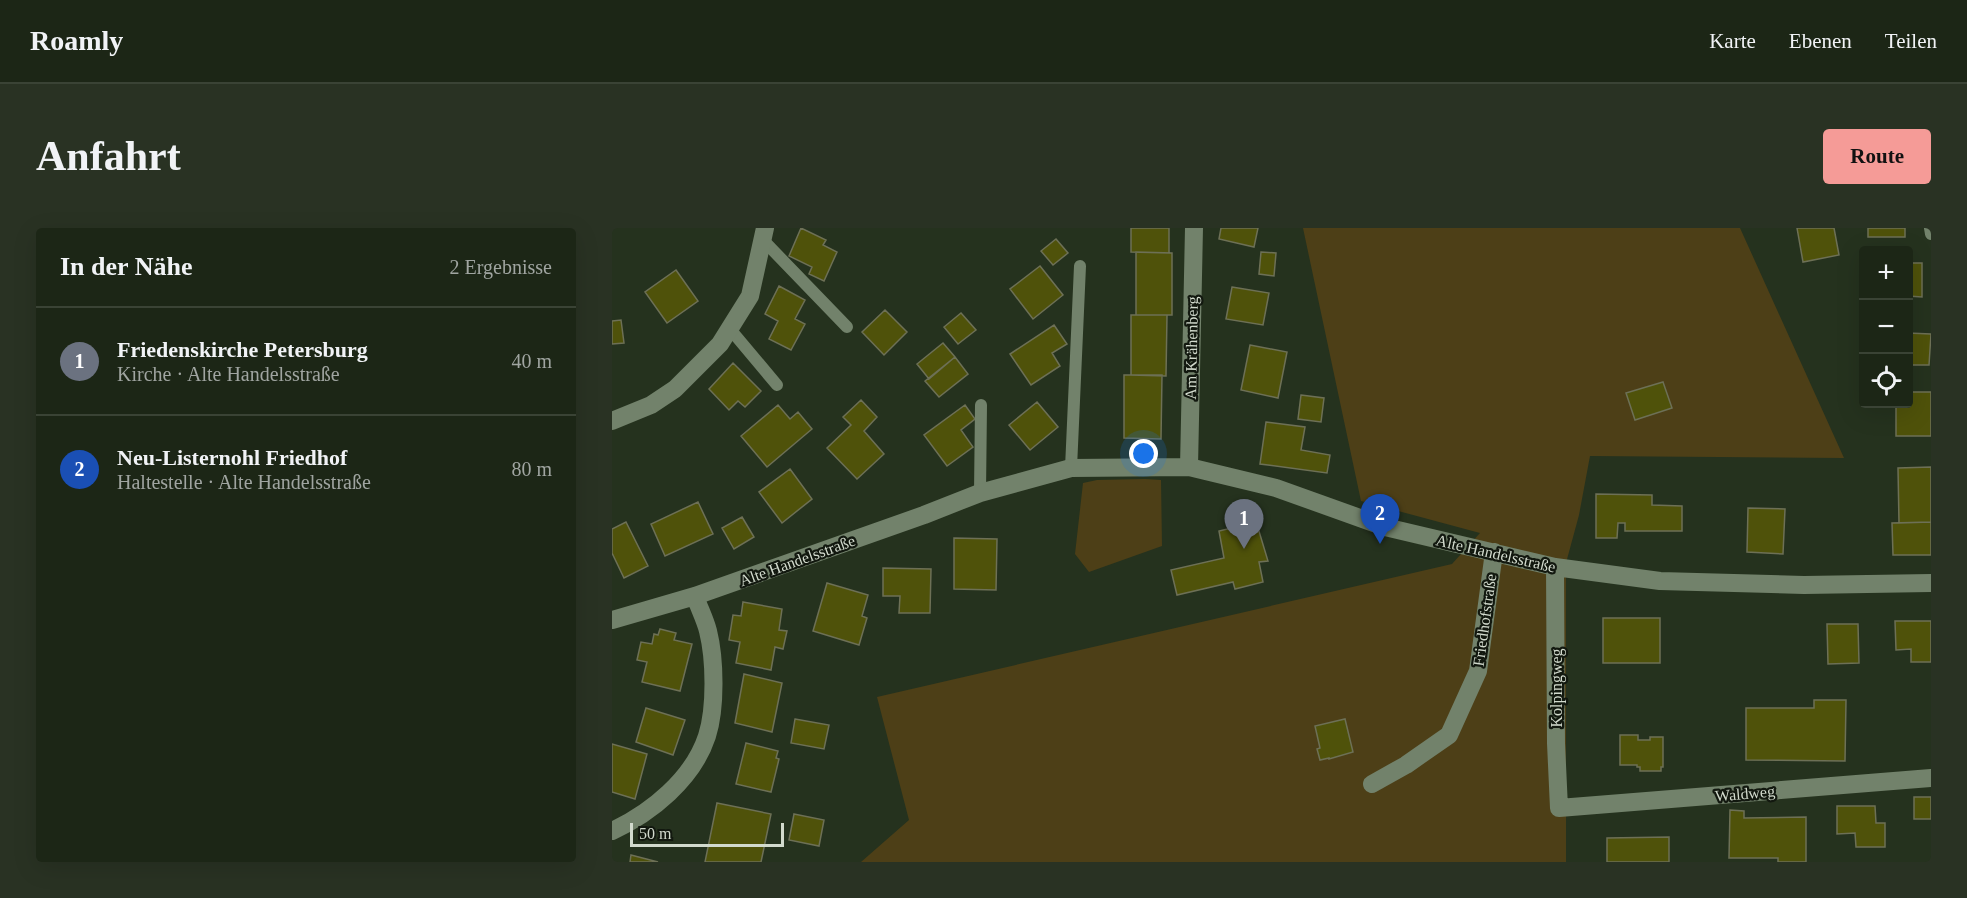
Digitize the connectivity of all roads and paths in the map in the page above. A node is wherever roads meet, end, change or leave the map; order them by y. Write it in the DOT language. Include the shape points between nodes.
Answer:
graph roads {
  1 [pos="1194,228"];
  2 [pos="1930,228"];
  3 [pos="764,234"];
  4 [pos="1931,234"];
  5 [pos="1080,266"];
  6 [pos="847,327"];
  7 [pos="730,329"];
  8 [pos="777,385"];
  9 [pos="981,405"];
  10 [pos="612,421"];
  11 [pos="1189,467"];
  12 [pos="1071,468"];
  13 [pos="980,493"];
  14 [pos="1494,552"];
  15 [pos="1556,567"];
  16 [pos="1931,583"];
  17 [pos="695,596"];
  18 [pos="612,620"];
  19 [pos="1931,778"];
  20 [pos="1372,784"];
  21 [pos="1559,808"];
  22 [pos="612,831"];
  1 -- 11 [label="street, Am Krähenberg"];
  2 -- 4 [label="lane"];
  3 -- 6 [label="lane"];
  3 -- 7 [label="street" via="750,296"];
  5 -- 12 [label="lane"];
  7 -- 8 [label="lane"];
  7 -- 10 [label="street" via="675,390"];
  9 -- 13 [label="lane"];
  11 -- 12 [label="street, Alte Handelsstraße"];
  11 -- 14 [label="street, Alte Handelsstraße" via="1276,488 1385,527"];
  12 -- 13 [label="street, Alte Handelsstraße"];
  13 -- 17 [label="street, Alte Handelsstraße"];
  14 -- 15 [label="street, Alte Handelsstraße"];
  14 -- 20 [label="street, Friedhofstraße" via="1478,671 1449,735"];
  15 -- 16 [label="street, Alte Handelsstraße" via="1660,581"];
  15 -- 21 [label="street, Kolpingweg"];
  17 -- 18 [label="street, Alte Handelsstraße"];
  17 -- 22 [label="street" via="708,631 713,669 707,736 690,768 664,798"];
  19 -- 21 [label="street, Waldweg"];
}
